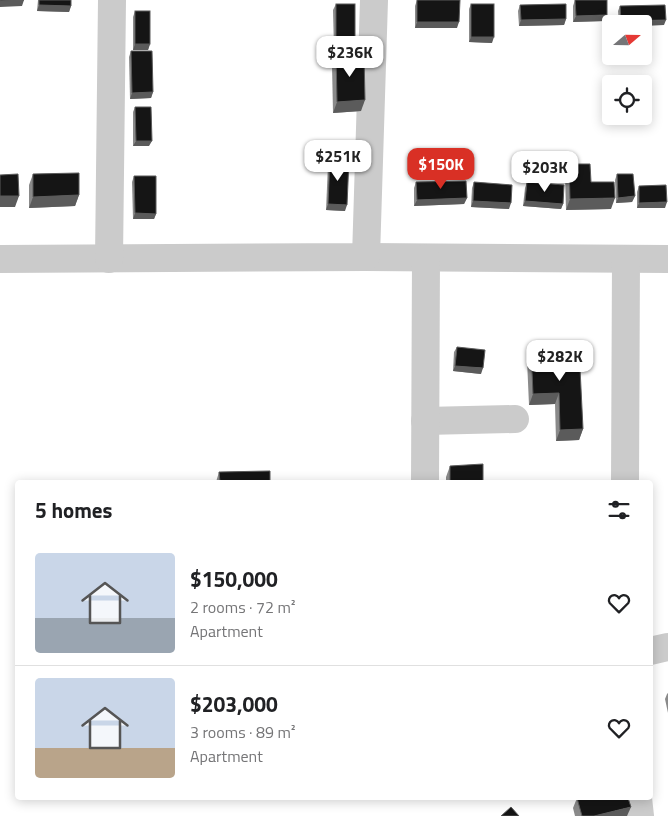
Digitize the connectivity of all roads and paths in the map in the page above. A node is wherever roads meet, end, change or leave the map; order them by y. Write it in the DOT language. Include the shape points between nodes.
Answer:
graph roads {
  1 [pos="112,0"];
  2 [pos="374,0"];
  3 [pos="366,257"];
  4 [pos="426,258"];
  5 [pos="0,259"];
  6 [pos="109,259"];
  7 [pos="626,259"];
  8 [pos="668,260"];
  9 [pos="515,419"];
  10 [pos="425,421"];
  11 [pos="424,480"];
  12 [pos="625,480"];
  13 [pos="668,647"];
  14 [pos="653,650"];
  15 [pos="638,800"];
  16 [pos="640,816"];
  1 -- 6 [label="street"];
  2 -- 3 [label="street"];
  3 -- 4 [label="street"];
  3 -- 6 [label="street"];
  4 -- 7 [label="street"];
  4 -- 10 [label="street"];
  5 -- 6 [label="street"];
  7 -- 8 [label="street"];
  7 -- 12 [label="street"];
  9 -- 10 [label="street"];
  10 -- 11 [label="street"];
  13 -- 14 [label="street"];
  15 -- 16 [label="street"];
}
